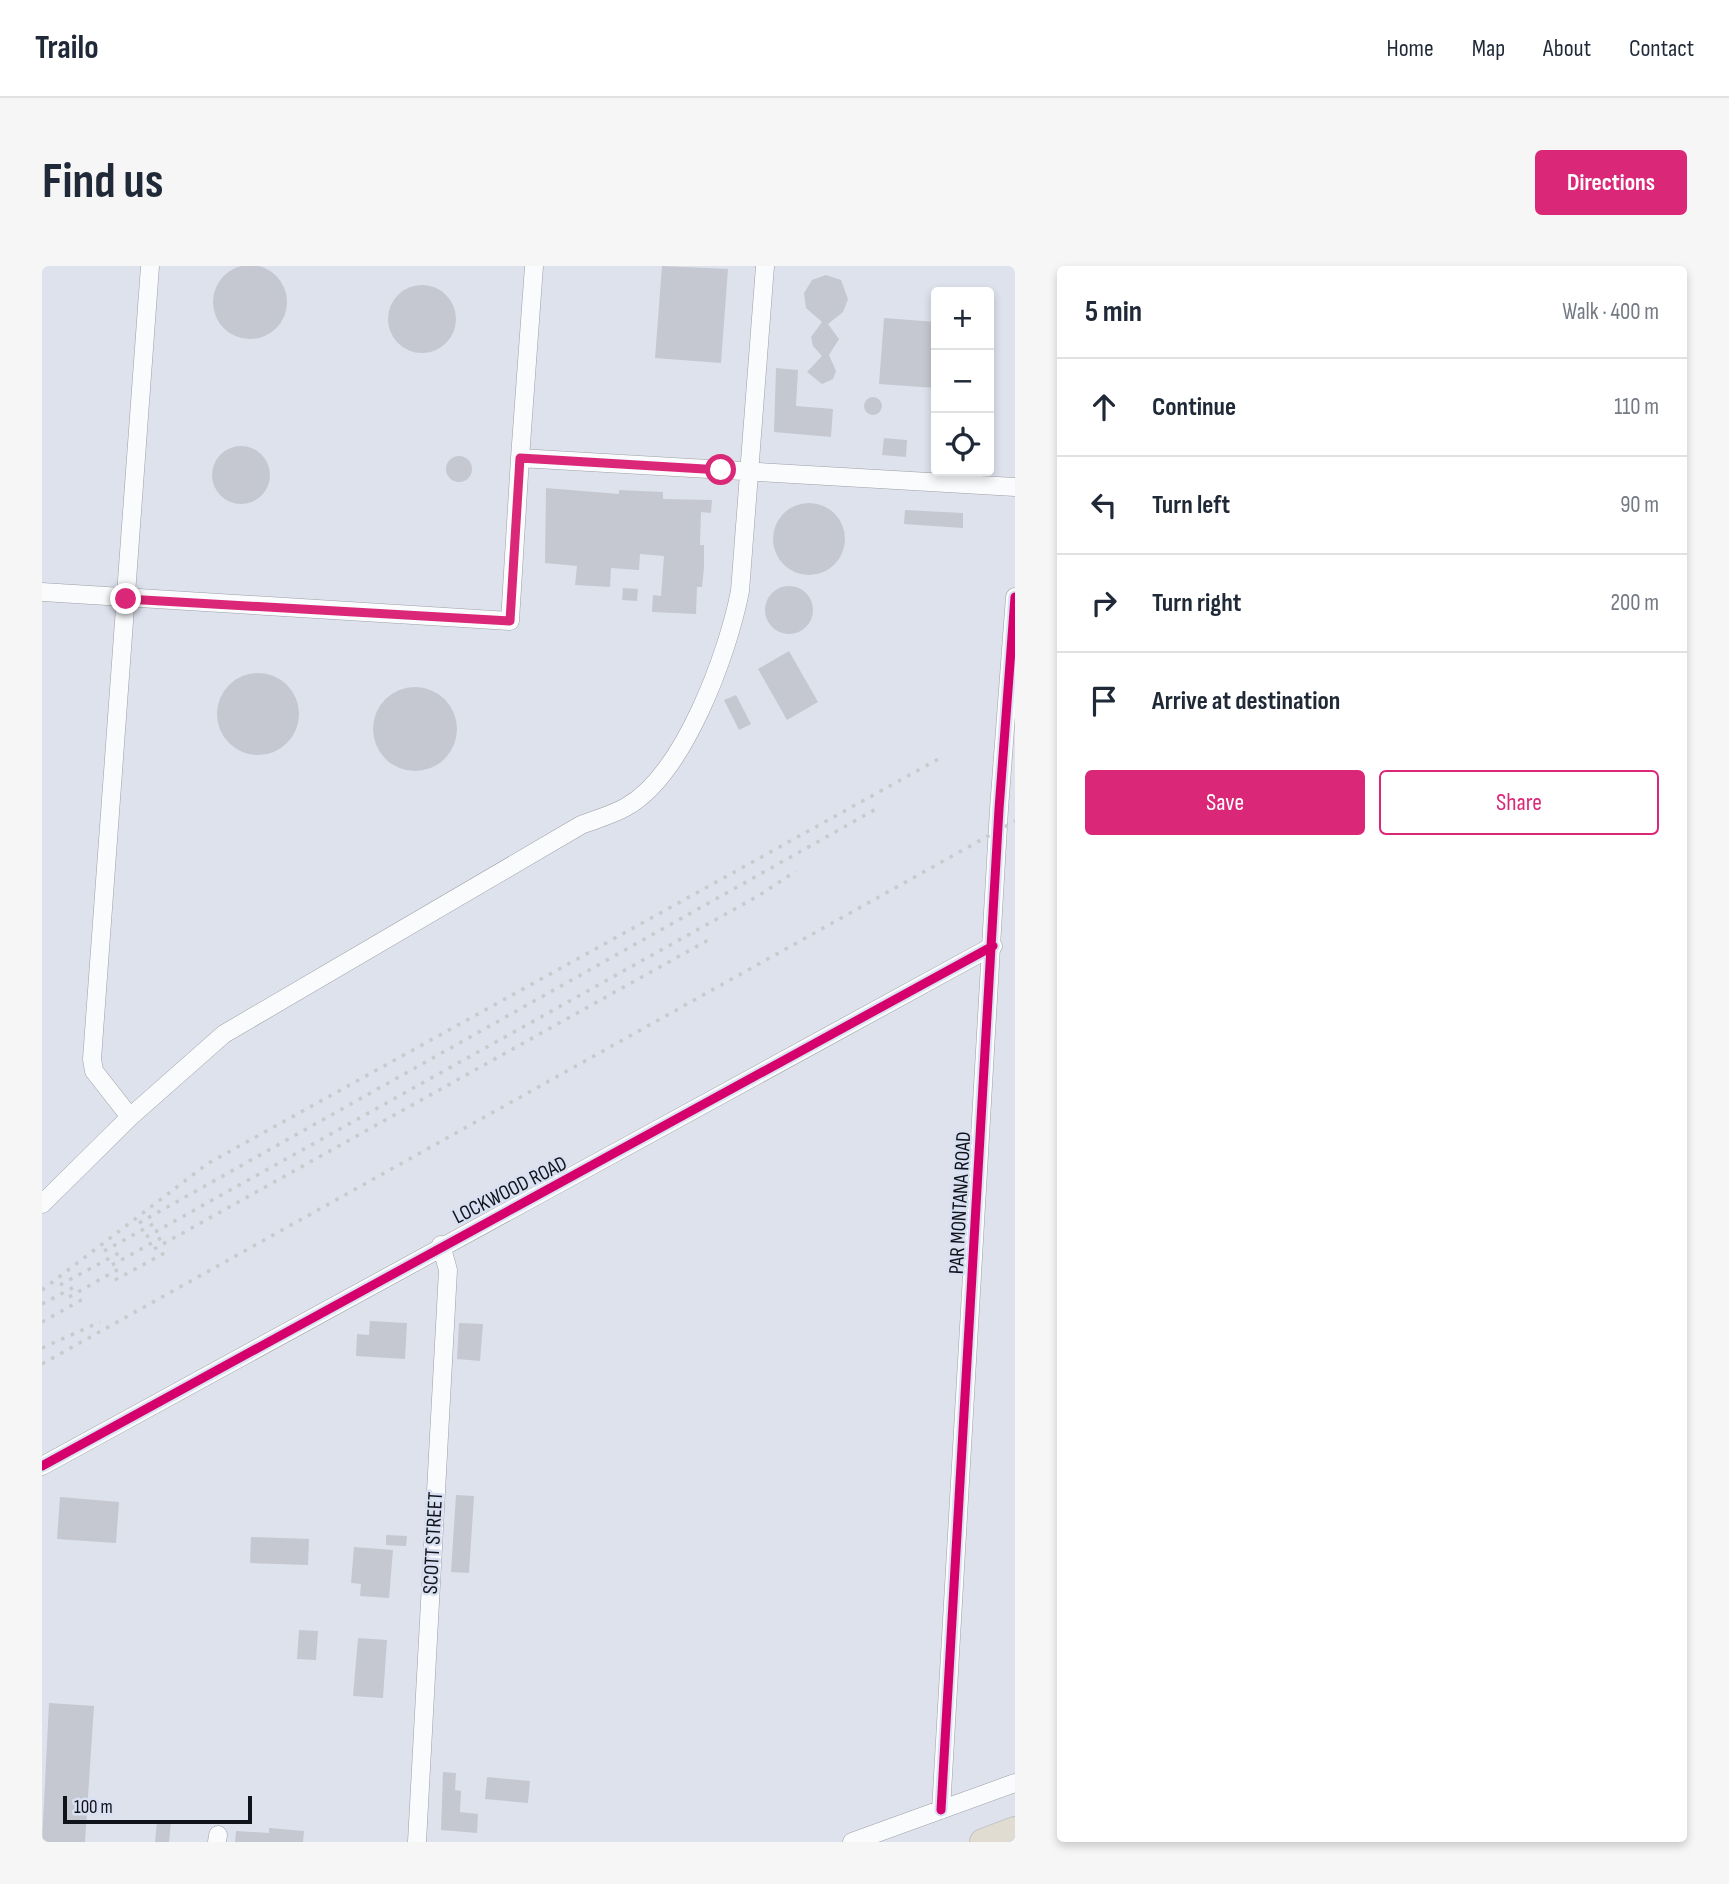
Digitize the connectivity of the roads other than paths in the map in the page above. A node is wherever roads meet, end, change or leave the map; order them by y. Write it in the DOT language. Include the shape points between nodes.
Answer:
graph roads {
  1 [pos="150,266"];
  2 [pos="534,266"];
  3 [pos="765,266"];
  4 [pos="520,458"];
  5 [pos="749,471"];
  6 [pos="1015,486"];
  7 [pos="42,592"];
  8 [pos="1015,597"];
  9 [pos="126,599"];
  10 [pos="993,946"];
  11 [pos="130,1117"];
  12 [pos="42,1203"];
  13 [pos="441,1245"];
  14 [pos="42,1466"];
  15 [pos="1015,1783"];
  16 [pos="941,1810"];
  17 [pos="1015,1830"];
  18 [pos="417,1842"];
  19 [pos="852,1842"];
  20 [pos="983,1842"];
  1 -- 9 [label="street"];
  2 -- 4 [label="street"];
  3 -- 5 [label="street"];
  4 -- 5 [label="street"];
  4 -- 9 [label="street" via="510,621"];
  5 -- 6 [label="street"];
  5 -- 11 [label="street" via="740,591 726,650 691,729 648,789 627,807 581,825 224,1034"];
  7 -- 9 [label="street"];
  8 -- 10 [label="street, PAR MONTANA ROAD"];
  9 -- 11 [label="street" via="92,1059 94,1071"];
  10 -- 13 [label="street, LOCKWOOD ROAD" via="592,1168"];
  10 -- 16 [label="street, PAR MONTANA ROAD"];
  11 -- 12 [label="street"];
  13 -- 14 [label="street, LOCKWOOD ROAD"];
  13 -- 18 [label="street, SCOTT STREET" via="448,1270"];
  15 -- 16 [label="street"];
  16 -- 19 [label="street"];
  17 -- 20 [label="highway"];
}
